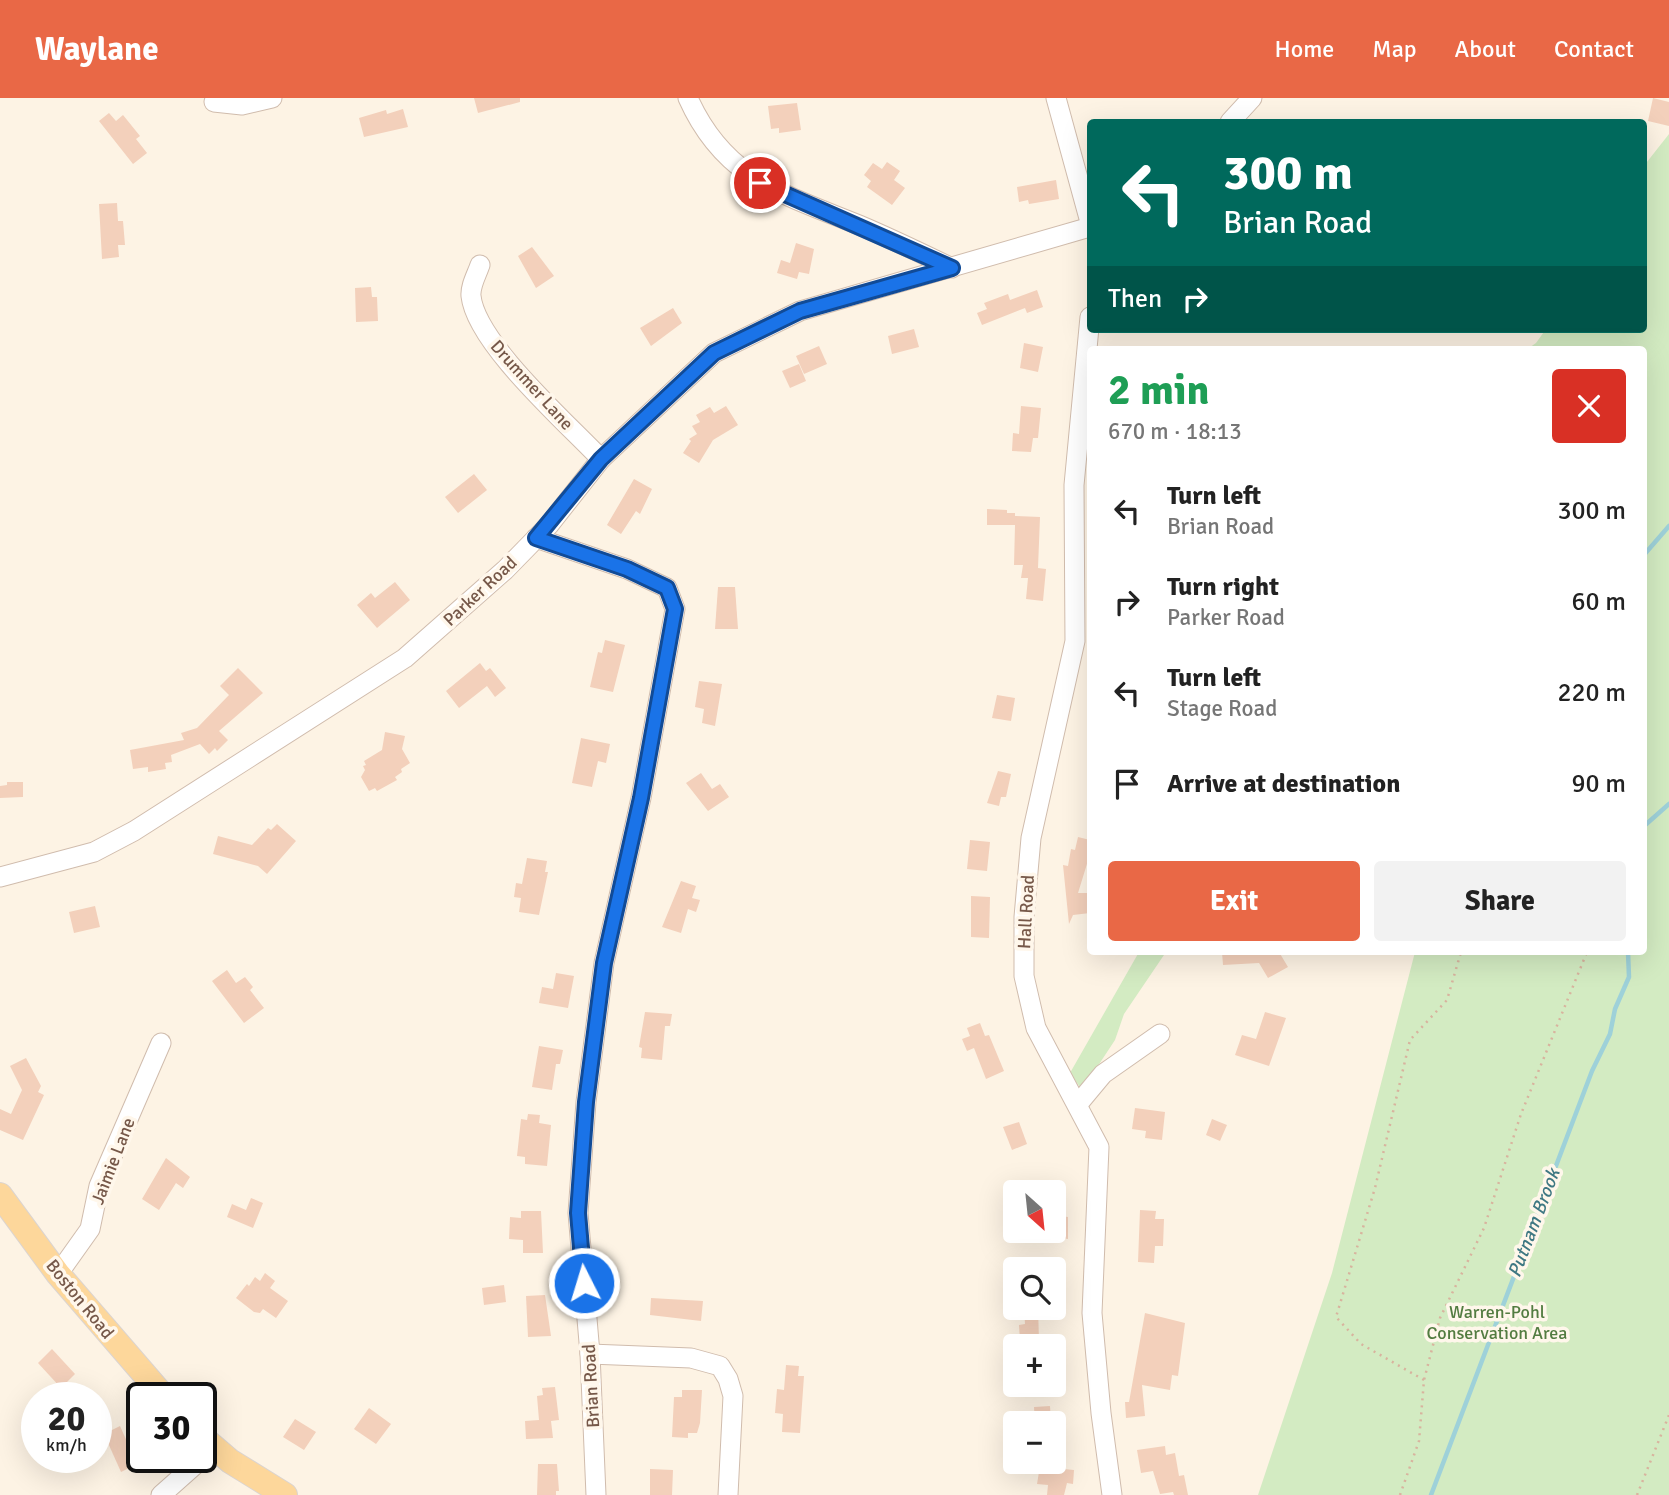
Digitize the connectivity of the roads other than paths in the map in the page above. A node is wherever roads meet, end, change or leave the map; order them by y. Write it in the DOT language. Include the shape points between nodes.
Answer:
graph roads {
  1 [pos="272,98"];
  2 [pos="688,98"];
  3 [pos="1056,98"];
  4 [pos="1252,98"];
  5 [pos="214,102"];
  6 [pos="1233,119"];
  7 [pos="1087,211"];
  8 [pos="1087,229"];
  9 [pos="480,265"];
  10 [pos="952,268"];
  11 [pos="1087,348"];
  12 [pos="601,459"];
  13 [pos="536,538"];
  14 [pos="0,877"];
  15 [pos="1160,1034"];
  16 [pos="161,1043"];
  17 [pos="1078,1104"];
  18 [pos="0,1195"];
  19 [pos="58,1274"];
  20 [pos="590,1354"];
  21 [pos="151,1382"];
  22 [pos="217,1448"];
  23 [pos="181,1473"];
  24 [pos="161,1495"];
  25 [pos="285,1495"];
  26 [pos="596,1495"];
  27 [pos="729,1495"];
  28 [pos="1112,1495"];
  1 -- 5 [label="street" via="242,105"];
  2 -- 10 [label="street" via="719,150 760,183"];
  3 -- 7 [label="street"];
  4 -- 6 [label="street"];
  8 -- 10 [label="street, Parker Road"];
  9 -- 12 [label="street, Drummer Lane" via="470,293 477,320 494,345"];
  10 -- 12 [label="street, Parker Road" via="800,311 714,353"];
  11 -- 17 [label="street, Hall Road" via="1074,485 1075,641 1031,838 1024,917 1024,976 1030,1013"];
  12 -- 13 [label="street, Parker Road"];
  13 -- 14 [label="street, Parker Road" via="405,658 315,718 94,852"];
  13 -- 20 [label="street, Brian Road" via="667,588 675,609 641,798 604,963 586,1102 578,1213"];
  15 -- 17 [label="street" via="1103,1074"];
  16 -- 19 [label="street, Jaimie Lane" via="99,1186 90,1229"];
  17 -- 28 [label="street, Hall Road" via="1100,1152 1092,1313"];
  18 -- 19 [label="main road, Boston Road"];
  19 -- 21 [label="main road, Boston Road"];
  20 -- 26 [label="street, Brian Road"];
  20 -- 27 [label="street" via="691,1358 720,1367 733,1396"];
  22 -- 25 [label="main road"];
  23 -- 24 [label="street"];
}
